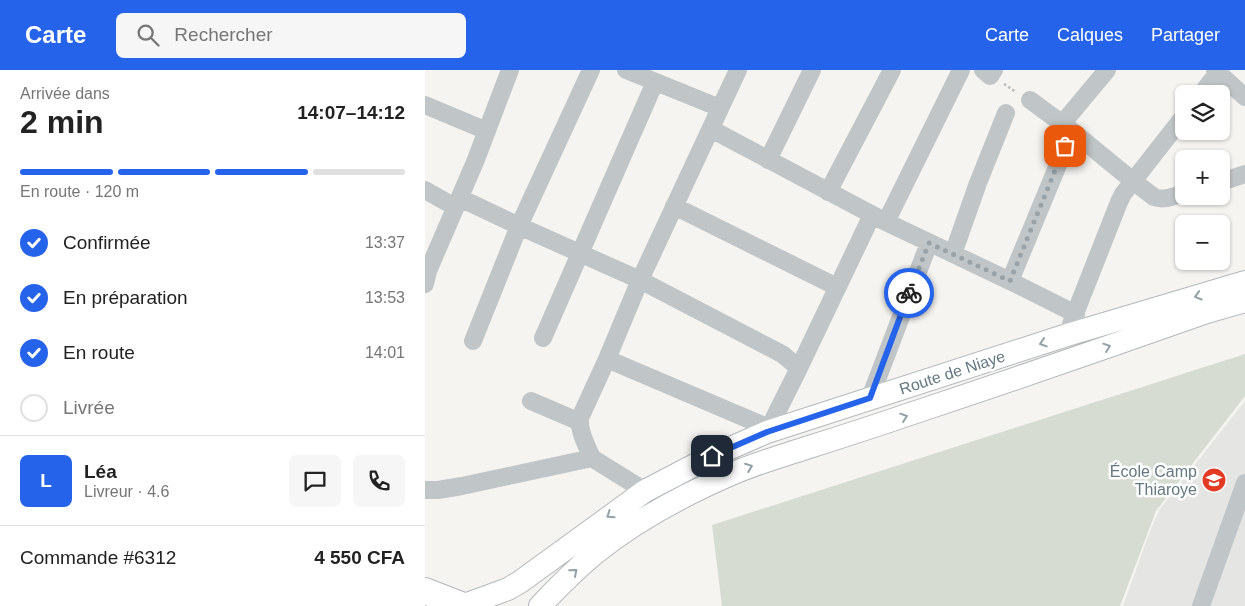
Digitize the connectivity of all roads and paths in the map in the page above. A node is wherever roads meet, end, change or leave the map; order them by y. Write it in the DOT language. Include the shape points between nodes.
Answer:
graph roads {
  1 [pos="510,70"];
  2 [pos="591,70"];
  3 [pos="626,70"];
  4 [pos="738,70"];
  5 [pos="812,70"];
  6 [pos="892,70"];
  7 [pos="961,70"];
  8 [pos="1107,70"];
  9 [pos="1218,71"];
  10 [pos="989,72"];
  11 [pos="655,82"];
  12 [pos="1208,85"];
  13 [pos="1245,97"];
  14 [pos="1030,100"];
  15 [pos="425,105"];
  16 [pos="720,108"];
  17 [pos="1006,113"];
  18 [pos="1067,128"];
  19 [pos="1175,128"];
  20 [pos="711,129"];
  21 [pos="487,131"];
  22 [pos="768,160"];
  23 [pos="1245,174"];
  24 [pos="1230,179"];
  25 [pos="1133,182"];
  26 [pos="425,190"];
  27 [pos="828,192"];
  28 [pos="1175,196"];
  29 [pos="457,202"];
  30 [pos="673,206"];
  31 [pos="879,219"];
  32 [pos="519,226"];
  33 [pos="929,243"];
  34 [pos="580,253"];
  35 [pos="953,254"];
  36 [pos="426,275"];
  37 [pos="640,280"];
  38 [pos="1010,281"];
  39 [pos="1245,282"];
  40 [pos="837,287"];
  41 [pos="1245,301"];
  42 [pos="1076,314"];
  43 [pos="1067,335"];
  44 [pos="543,338"];
  45 [pos="473,341"];
  46 [pos="607,360"];
  47 [pos="799,368"];
  48 [pos="870,398"];
  49 [pos="531,401"];
  50 [pos="580,422"];
  51 [pos="768,430"];
  52 [pos="592,458"];
  53 [pos="1245,483"];
  54 [pos="425,490"];
  55 [pos="645,490"];
  56 [pos="425,591"];
  57 [pos="465,605"];
  58 [pos="540,606"];
  59 [pos="1201,606"];
  1 -- 21 [label="street"];
  2 -- 32 [label="street"];
  3 -- 11 [label="street"];
  4 -- 16 [label="street"];
  5 -- 22 [label="street"];
  6 -- 27 [label="street"];
  7 -- 31 [label="street"];
  8 -- 18 [label="street"];
  9 -- 12 [label="street"];
  9 -- 13 [label="street"];
  10 -- 14 [label="path"];
  11 -- 16 [label="street"];
  11 -- 34 [label="street"];
  14 -- 18 [label="street"];
  15 -- 21 [label="street"];
  16 -- 20 [label="street"];
  17 -- 35 [label="street"];
  18 -- 25 [label="street"];
  18 -- 38 [label="street"];
  19 -- 25 [label="street"];
  20 -- 22 [label="street"];
  20 -- 30 [label="street"];
  21 -- 29 [label="street"];
  22 -- 27 [label="street"];
  23 -- 24 [label="street"];
  25 -- 28 [label="street" via="1158,199"];
  25 -- 42 [label="street" via="1115,210"];
  26 -- 29 [label="street"];
  27 -- 31 [label="street"];
  29 -- 32 [label="street"];
  29 -- 36 [label="street"];
  30 -- 37 [label="street"];
  30 -- 40 [label="street"];
  31 -- 33 [label="street"];
  31 -- 40 [label="street"];
  32 -- 34 [label="street"];
  32 -- 45 [label="street"];
  33 -- 35 [label="street"];
  33 -- 48 [label="street"];
  34 -- 37 [label="street"];
  34 -- 44 [label="street"];
  35 -- 38 [label="street"];
  37 -- 46 [label="street"];
  37 -- 47 [label="street" via="783,354"];
  38 -- 42 [label="street"];
  39 -- 43 [label="main road, Route de Niaye, one-way"];
  40 -- 47 [label="street"];
  58 -- 41 [label="main road, Route de Niaye, one-way" via="595,553 639,522 735,472"];
  42 -- 43 [label="street"];
  43 -- 48 [label="main road, Route de Niaye, one-way"];
  46 -- 50 [label="street"];
  46 -- 51 [label="street"];
  47 -- 51 [label="street"];
  48 -- 51 [label="main road, Route de Niaye"];
  49 -- 50 [label="street"];
  50 -- 52 [label="street"];
  51 -- 55 [label="main road, Route de Niaye"];
  52 -- 54 [label="street" via="462,486"];
  52 -- 55 [label="street"];
  53 -- 59 [label="street"];
  55 -- 57 [label="main road, Route de Niaye, one-way" via="519,582"];
  56 -- 57 [label="highway"];
}
